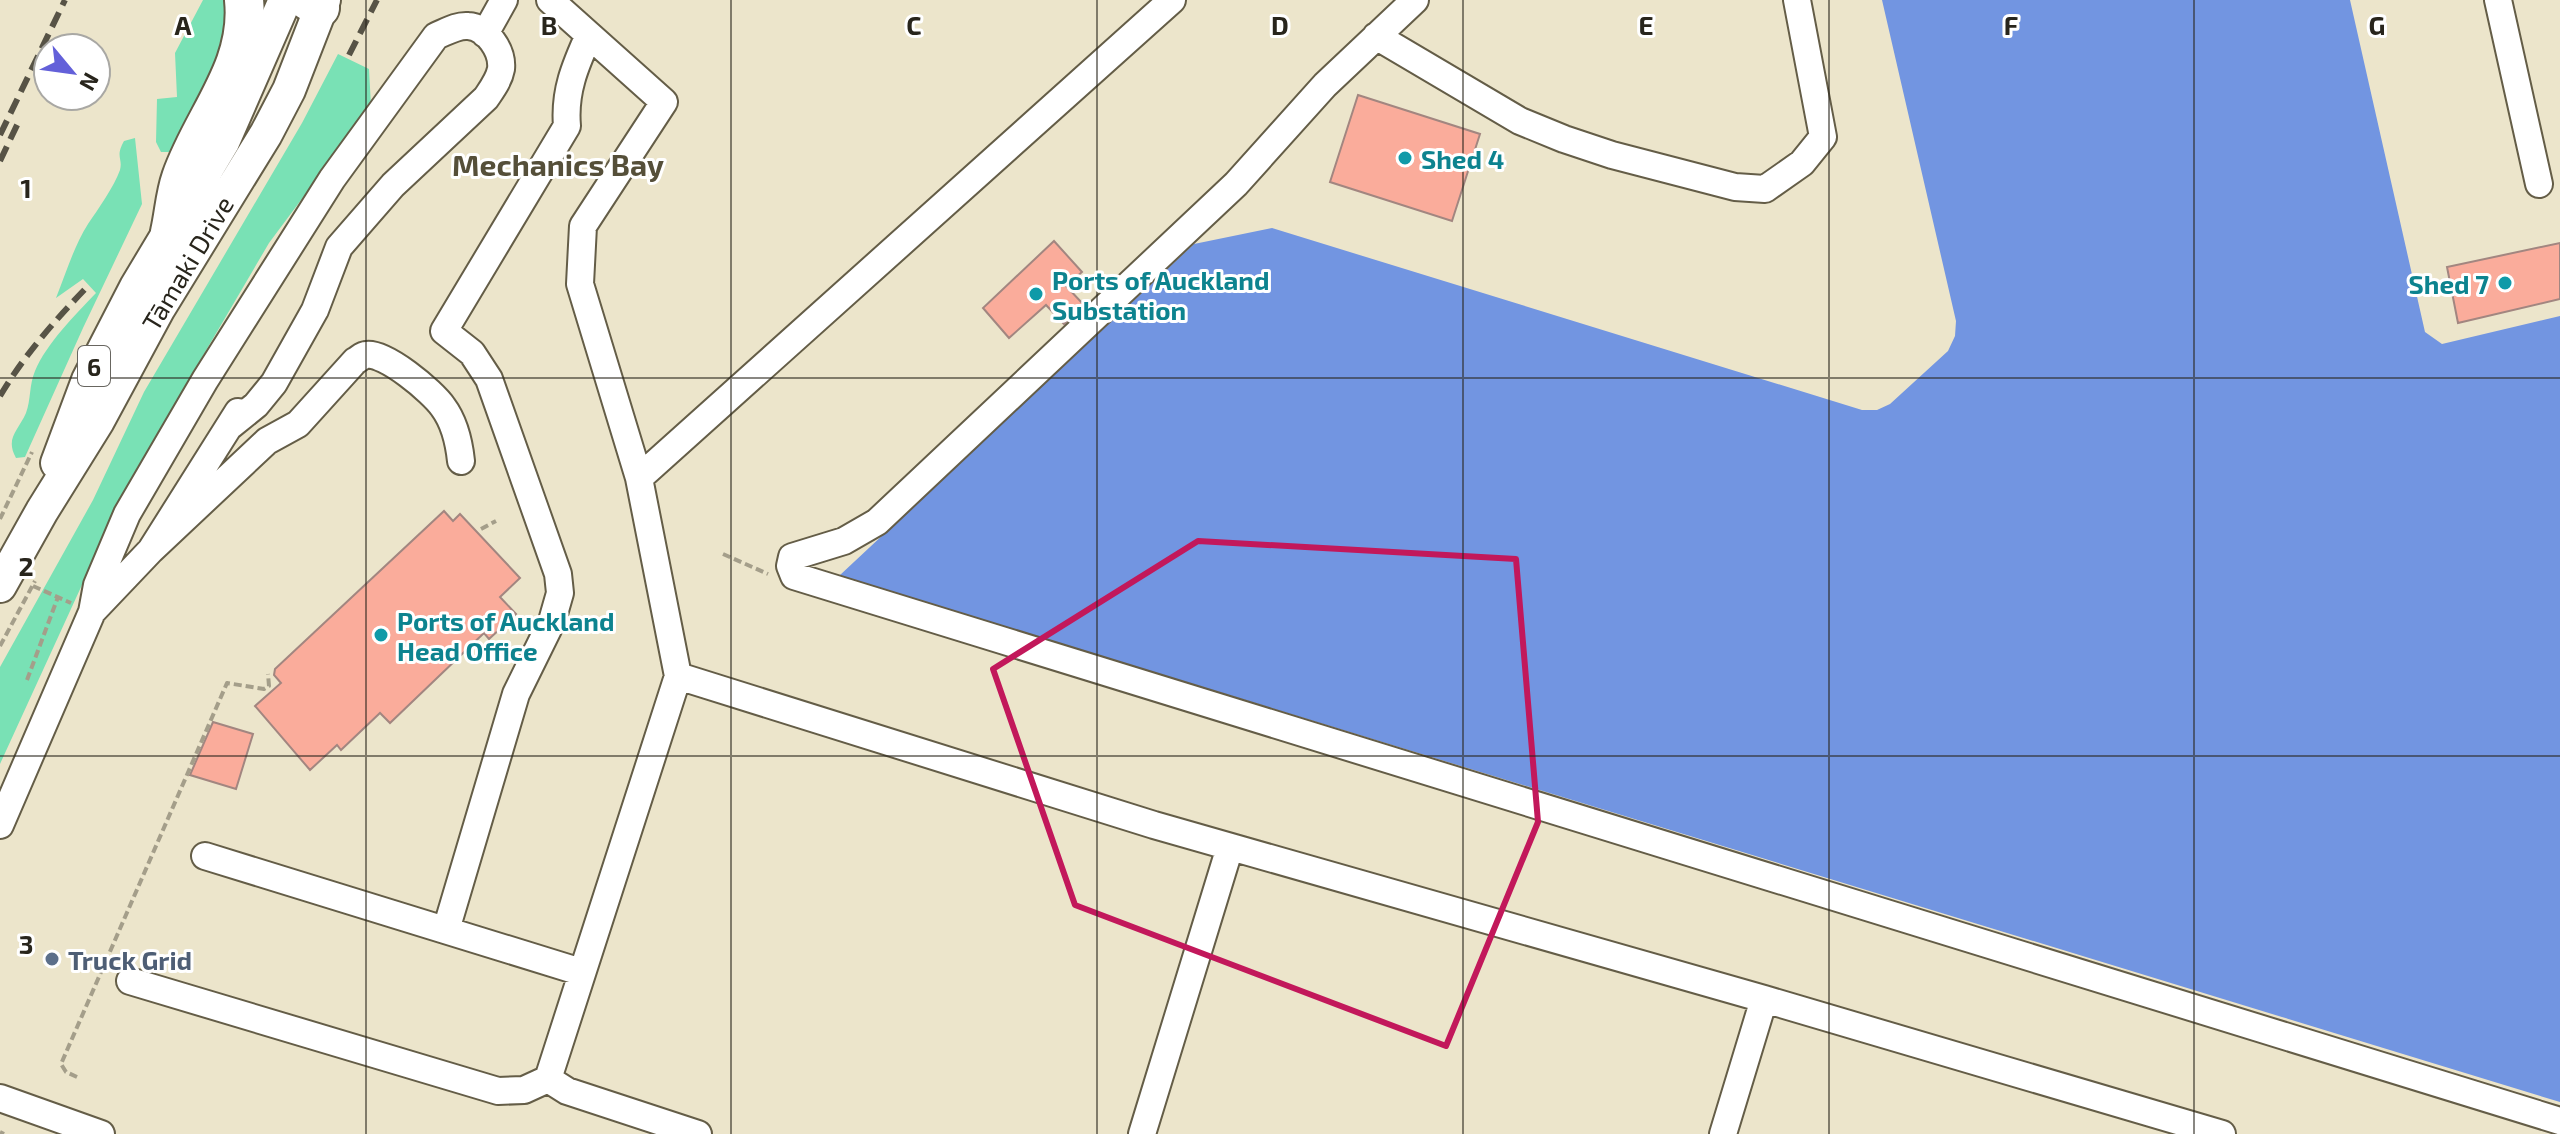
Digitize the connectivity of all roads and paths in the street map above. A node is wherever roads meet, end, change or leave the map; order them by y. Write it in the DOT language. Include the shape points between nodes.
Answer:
graph roads {
  1 [pos="244,0"];
  2 [pos="504,0"];
  3 [pos="550,0"];
  4 [pos="1172,0"];
  5 [pos="1415,0"];
  6 [pos="1797,0"];
  7 [pos="2498,0"];
  8 [pos="309,2"];
  9 [pos="485,34"];
  10 [pos="589,35"];
  11 [pos="1376,36"];
  12 [pos="2539,184"];
  13 [pos="170,232"];
  14 [pos="461,461"];
  15 [pos="639,478"];
  16 [pos="42,511"];
  17 [pos="496,521"];
  18 [pos="481,529"];
  19 [pos="151,550"];
  20 [pos="723,554"];
  21 [pos="791,572"];
  22 [pos="0,586"];
  23 [pos="33,586"];
  24 [pos="58,597"];
  25 [pos="81,608"];
  26 [pos="126,611"];
  27 [pos="268,674"];
  28 [pos="678,676"];
  29 [pos="27,680"];
  30 [pos="0,825"];
  31 [pos="1230,847"];
  32 [pos="205,856"];
  33 [pos="446,930"];
  34 [pos="581,972"];
  35 [pos="130,981"];
  36 [pos="1764,999"];
  37 [pos="77,1077"];
  38 [pos="548,1079"];
  39 [pos="0,1098"];
  40 [pos="2560,1121"];
  41 [pos="101,1134"];
  42 [pos="698,1134"];
  43 [pos="1142,1134"];
  44 [pos="1723,1134"];
  45 [pos="2222,1134"];
  1 -- 13 [label="highway" via="244,38 181,178"];
  2 -- 9 [label="street"];
  3 -- 10 [label="street"];
  4 -- 15 [label="street"];
  5 -- 11 [label="street"];
  6 -- 11 [label="street" via="1823,137 1802,163 1765,189 1735,187 1564,139 1520,121"];
  7 -- 12 [label="street"];
  8 -- 13 [label="main road, Tāmaki Drive / 6"];
  8 -- 16 [label="main road, Tāmaki Drive / 6" via="289,90 266,134 166,294"];
  9 -- 19 [label="street" via="499,54 496,84 339,247 315,310 274,383 230,426"];
  9 -- 25 [label="street" via="468,26 436,36 360,137 141,488 97,585"];
  10 -- 15 [label="street" via="664,102 583,226 580,284"];
  10 -- 33 [label="street" via="565,102 567,126 444,331 472,353 489,379 558,574 560,593 516,694"];
  11 -- 21 [label="street" via="1236,184 877,522 844,541 792,557"];
  13 -- 16 [label="main road, Tāmaki Drive / 6" via="88,380"];
  14 -- 19 [label="street" via="455,430 443,407 407,374 367,354 298,424 267,441"];
  15 -- 28 [label="street"];
  16 -- 22 [label="main road, Tāmaki Drive / 6"];
  17 -- 18 [label="path"];
  19 -- 25 [label="street"];
  20 -- 21 [label="path" via="776,577"];
  21 -- 40 [label="street" via="798,579"];
  23 -- 24 [label="path"];
  24 -- 25 [label="path"];
  24 -- 29 [label="path"];
  25 -- 26 [label="street"];
  25 -- 30 [label="street"];
  27 -- 37 [label="path" via="269,686 264,689 227,683 61,1064"];
  28 -- 31 [label="street"];
  28 -- 34 [label="street"];
  31 -- 36 [label="street"];
  31 -- 43 [label="street"];
  32 -- 33 [label="street"];
  33 -- 34 [label="street"];
  34 -- 38 [label="street"];
  35 -- 38 [label="street" via="498,1091 524,1090"];
  36 -- 44 [label="street"];
  36 -- 45 [label="street"];
  38 -- 42 [label="street" via="567,1091"];
  39 -- 41 [label="street"];
}
